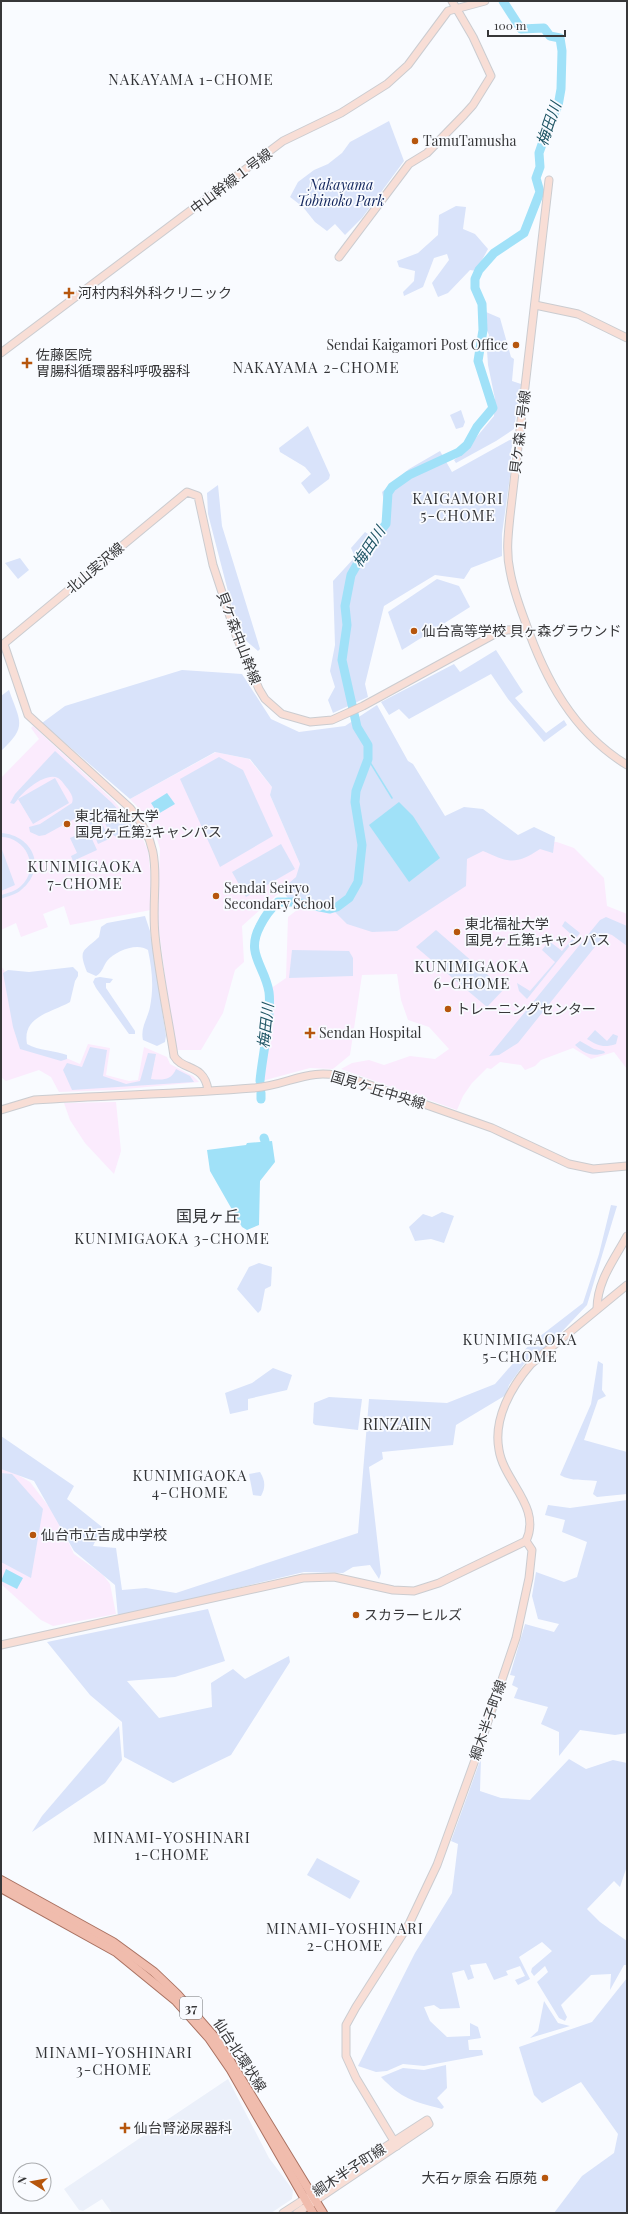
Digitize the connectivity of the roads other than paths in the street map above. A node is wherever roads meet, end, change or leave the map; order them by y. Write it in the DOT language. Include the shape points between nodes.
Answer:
graph roads {
  1 [pos="452,1"];
  2 [pos="485,1"];
  3 [pos="456,8"];
  4 [pos="549,180"];
  5 [pos="339,257"];
  6 [pos="535,305"];
  7 [pos="627,338"];
  8 [pos="1,353"];
  9 [pos="189,493"];
  10 [pos="528,628"];
  11 [pos="2,645"];
  12 [pos="627,765"];
  13 [pos="208,1090"];
  14 [pos="1,1110"];
  15 [pos="627,1166"];
  16 [pos="627,1236"];
  17 [pos="627,1285"];
  18 [pos="597,1309"];
  19 [pos="526,1540"];
  20 [pos="1,1645"];
  21 [pos="1,1880"];
  22 [pos="1,1888"];
  23 [pos="430,2124"];
  24 [pos="395,2144"];
  25 [pos="311,2203"];
  26 [pos="283,2213"];
  27 [pos="298,2213"];
  28 [pos="323,2213"];
  1 -- 3 [label="street"];
  2 -- 3 [label="street"];
  3 -- 5 [label="street" via="491,76 464,115 427,153 409,164"];
  3 -- 8 [label="street, 中山幹線１号線" via="442,17 408,65 387,84 341,113 283,141"];
  4 -- 6 [label="street, 貝ケ森１号線"];
  6 -- 7 [label="street" via="578,314"];
  6 -- 10 [label="street, 貝ケ森１号線" via="508,539 511,577"];
  9 -- 10 [label="street, 貝ケ森中山幹線" via="198,496 213,565 228,615 259,689 265,699 282,714 301,720 332,720 348,714 493,635 507,630"];
  9 -- 11 [label="street, 北山実沢線" via="178,497"];
  10 -- 12 [label="street, 貝ケ森１号線" via="544,672 573,716 608,752"];
  11 -- 13 [label="street" via="28,715 130,808 143,822 150,837 155,870 155,935 174,1056 201,1073"];
  13 -- 14 [label="street, 国見ケ丘中央線" via="34,1100"];
  13 -- 15 [label="street, 国見ケ丘中央線" via="252,1088 307,1075 336,1074 492,1128 573,1165 593,1169"];
  16 -- 18 [label="street" via="603,1279 597,1294"];
  17 -- 18 [label="street"];
  18 -- 19 [label="street" via="528,1367 508,1398 500,1419 499,1452 529,1513 530,1533"];
  19 -- 20 [label="street" via="439,1583 414,1591 393,1590 334,1577 303,1578"];
  19 -- 24 [label="street, 綱木半子町線" via="533,1556 516,1638 437,1865 409,1924 346,2025 346,2056"];
  21 -- 25 [label="main road, 仙台北環状線 / 37" via="113,1942 154,1972 177,1994 218,2041"];
  22 -- 25 [label="main road, 仙台北環状線 / 37" via="116,1952 176,2001 209,2038 231,2070"];
  23 -- 24 [label="street"];
  24 -- 25 [label="street, 綱木半子町線"];
  25 -- 26 [label="street, 綱木半子町線"];
  25 -- 27 [label="street"];
  25 -- 28 [label="main road, 仙台北環状線 / 37"];
}
